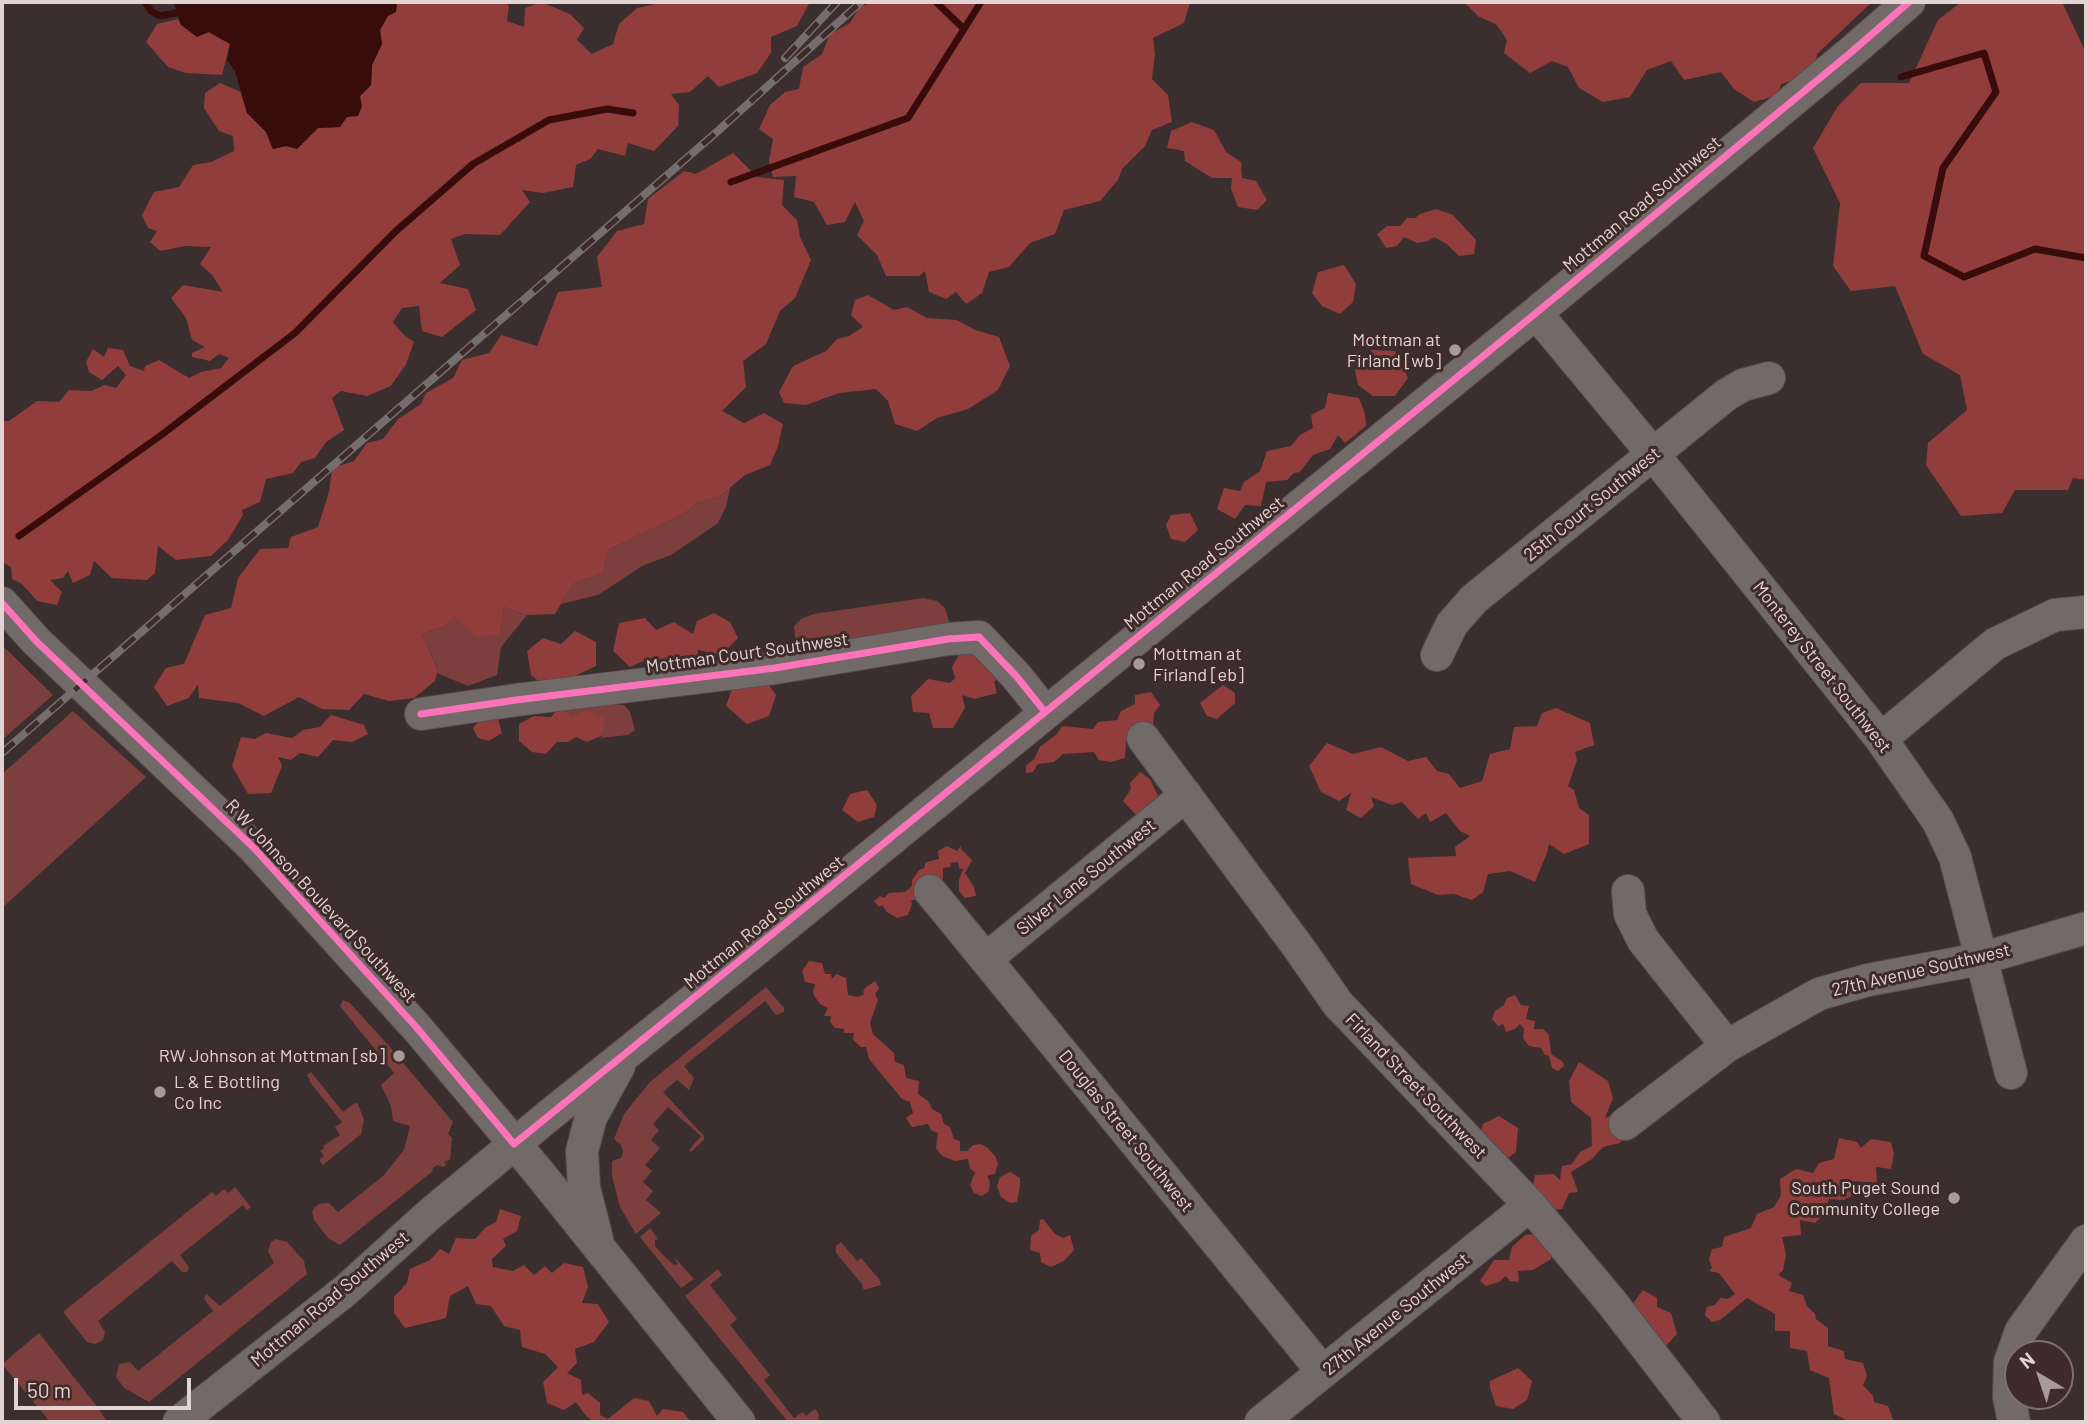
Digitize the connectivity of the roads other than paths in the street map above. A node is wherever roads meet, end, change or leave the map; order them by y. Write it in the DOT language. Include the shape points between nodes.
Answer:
graph roads {
  1 [pos="1909,2"];
  2 [pos="1536,313"];
  3 [pos="1769,378"];
  4 [pos="1653,454"];
  5 [pos="2,603"];
  6 [pos="2086,612"];
  7 [pos="1437,655"];
  8 [pos="1045,712"];
  9 [pos="421,714"];
  10 [pos="1143,738"];
  11 [pos="1881,739"];
  12 [pos="1186,795"];
  13 [pos="930,891"];
  14 [pos="1628,891"];
  15 [pos="2086,928"];
  16 [pos="986,959"];
  17 [pos="1980,959"];
  18 [pos="1727,1046"];
  19 [pos="627,1052"];
  20 [pos="2011,1073"];
  21 [pos="1625,1124"];
  22 [pos="514,1144"];
  23 [pos="1530,1205"];
  24 [pos="2086,1241"];
  25 [pos="601,1250"];
  26 [pos="1322,1372"];
  27 [pos="1689,1417"];
  28 [pos="179,1422"];
  29 [pos="739,1422"];
  30 [pos="1261,1422"];
  31 [pos="2014,1422"];
  1 -- 2 [label="street, Mottman Road Southwest"];
  2 -- 4 [label="street, Monterey Street Southwest"];
  2 -- 8 [label="street, Mottman Road Southwest"];
  3 -- 4 [label="street, 25th Court Southwest" via="1726,395"];
  4 -- 7 [label="street, 25th Court Southwest" via="1474,599 1452,624"];
  4 -- 11 [label="street, Monterey Street Southwest"];
  5 -- 22 [label="street, R W Johnson Boulevard Southwest" via="36,641 254,848 417,1028"];
  6 -- 11 [label="street" via="2055,615 1995,643"];
  8 -- 9 [label="street, Mottman Court Southwest" via="979,637"];
  8 -- 19 [label="street, Mottman Road Southwest"];
  10 -- 12 [label="street, Firland Street Southwest"];
  11 -- 17 [label="street, Monterey Street Southwest" via="1938,821 1955,857"];
  12 -- 16 [label="street, Silver Lane Southwest"];
  12 -- 23 [label="street, Firland Street Southwest" via="1338,1004"];
  13 -- 16 [label="street, Douglas Street Southwest"];
  14 -- 18 [label="street" via="1630,914 1643,940"];
  15 -- 17 [label="street, 27th Avenue Southwest"];
  16 -- 26 [label="street, Douglas Street Southwest"];
  17 -- 18 [label="street, 27th Avenue Southwest" via="1819,994"];
  17 -- 20 [label="street, Monterey Street Southwest"];
  18 -- 21 [label="street, 27th Avenue Southwest"];
  19 -- 22 [label="street, Mottman Road Southwest"];
  19 -- 25 [label="street" via="591,1117 582,1151 584,1188"];
  22 -- 25 [label="street, R W Johnson Boulevard Southwest"];
  22 -- 28 [label="street, Mottman Road Southwest" via="346,1290"];
  23 -- 26 [label="street, 27th Avenue Southwest"];
  23 -- 27 [label="street, Firland Street Southwest" via="1613,1304"];
  24 -- 31 [label="street" via="2021,1331 2010,1362"];
  25 -- 29 [label="street, R W Johnson Boulevard Southwest"];
  26 -- 30 [label="street, 27th Avenue Southwest"];
}
